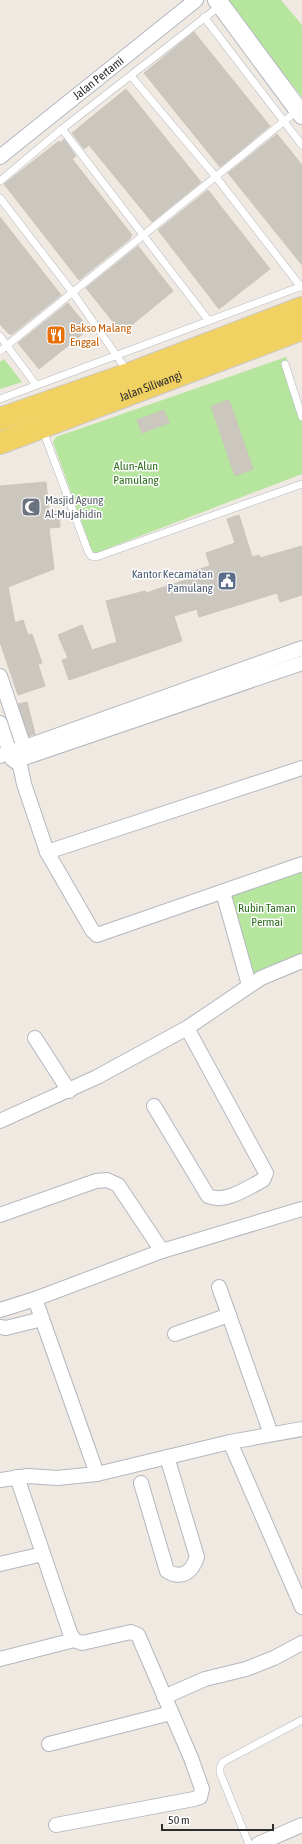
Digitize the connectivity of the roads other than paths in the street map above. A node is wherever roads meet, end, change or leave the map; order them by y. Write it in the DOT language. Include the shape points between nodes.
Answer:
graph roads {
  1 [pos="196,0"];
  2 [pos="219,2"];
  3 [pos="204,17"];
  4 [pos="131,76"];
  5 [pos="300,112"];
  6 [pos="284,122"];
  7 [pos="62,129"];
  8 [pos="302,145"];
  9 [pos="0,156"];
  10 [pos="216,177"];
  11 [pos="0,181"];
  12 [pos="0,198"];
  13 [pos="143,236"];
  14 [pos="73,293"];
  15 [pos="302,294"];
  16 [pos="209,321"];
  17 [pos="302,329"];
  18 [pos="0,336"];
  19 [pos="7,345"];
  20 [pos="0,351"];
  21 [pos="116,354"];
  22 [pos="285,364"];
  23 [pos="129,374"];
  24 [pos="36,385"];
  25 [pos="0,398"];
  26 [pos="302,417"];
  27 [pos="0,419"];
  28 [pos="42,428"];
  29 [pos="0,443"];
  30 [pos="302,484"];
  31 [pos="302,648"];
  32 [pos="302,663"];
  33 [pos="262,669"];
  34 [pos="0,676"];
  35 [pos="0,723"];
  36 [pos="5,753"];
  37 [pos="24,756"];
  38 [pos="302,768"];
  39 [pos="47,852"];
  40 [pos="302,864"];
  41 [pos="223,892"];
  42 [pos="302,961"];
  43 [pos="249,986"];
  44 [pos="186,1028"];
  45 [pos="35,1038"];
  46 [pos="69,1090"];
  47 [pos="154,1106"];
  48 [pos="0,1121"];
  49 [pos="302,1209"];
  50 [pos="0,1215"];
  51 [pos="162,1252"];
  52 [pos="219,1288"];
  53 [pos="35,1299"];
  54 [pos="0,1310"];
  55 [pos="229,1315"];
  56 [pos="42,1319"];
  57 [pos="0,1327"];
  58 [pos="175,1334"];
  59 [pos="302,1429"];
  60 [pos="271,1434"];
  61 [pos="230,1442"];
  62 [pos="167,1457"];
  63 [pos="98,1474"];
  64 [pos="17,1477"];
  65 [pos="0,1480"];
  66 [pos="141,1484"];
  67 [pos="43,1554"];
  68 [pos="0,1564"];
  69 [pos="302,1607"];
  70 [pos="74,1640"];
  71 [pos="302,1643"];
  72 [pos="0,1659"];
  73 [pos="164,1696"];
  74 [pos="171,1713"];
  75 [pos="302,1720"];
  76 [pos="49,1744"];
  77 [pos="56,1825"];
  78 [pos="302,1825"];
  79 [pos="250,1844"];
  80 [pos="258,1844"];
  1 -- 9 [label="street, Jalan Pertami"];
  2 -- 3 [label="lane"];
  2 -- 5 [label="street"];
  3 -- 4 [label="lane"];
  3 -- 6 [label="lane"];
  4 -- 7 [label="lane"];
  4 -- 10 [label="lane"];
  5 -- 6 [label="lane"];
  6 -- 8 [label="lane"];
  6 -- 10 [label="lane"];
  7 -- 11 [label="lane"];
  7 -- 13 [label="lane"];
  10 -- 13 [label="lane"];
  10 -- 15 [label="lane"];
  12 -- 14 [label="lane"];
  13 -- 14 [label="lane"];
  13 -- 16 [label="lane"];
  14 -- 19 [label="lane"];
  14 -- 21 [label="lane"];
  15 -- 16 [label="lane"];
  15 -- 23 [label="main road, Jalan Siliwangi"];
  16 -- 21 [label="lane"];
  17 -- 28 [label="main road, Jalan Siliwangi"];
  18 -- 19 [label="lane"];
  19 -- 20 [label="lane"];
  19 -- 24 [label="lane"];
  21 -- 23 [label="lane"];
  21 -- 24 [label="lane"];
  22 -- 26 [label="lane"];
  23 -- 27 [label="main road, Jalan Siliwangi"];
  24 -- 25 [label="lane"];
  28 -- 29 [label="main road, Jalan Siliwangi"];
  28 -- 30 [label="lane" via="91,556 96,557"];
  31 -- 33 [label="street"];
  32 -- 33 [label="street"];
  33 -- 37 [label="street"];
  34 -- 37 [label="street"];
  35 -- 36 [label="street"];
  36 -- 37 [label="street" via="12,758"];
  37 -- 39 [label="street" via="24,784"];
  38 -- 39 [label="street"];
  39 -- 41 [label="street" via="97,935"];
  40 -- 41 [label="street"];
  41 -- 43 [label="street"];
  42 -- 43 [label="street" via="261,978"];
  43 -- 44 [label="street"];
  44 -- 46 [label="street"];
  44 -- 47 [label="street" via="266,1173 265,1178 225,1198 215,1199 208,1196"];
  45 -- 46 [label="street"];
  46 -- 48 [label="street"];
  49 -- 51 [label="street"];
  50 -- 51 [label="street" via="96,1181 107,1180 118,1185"];
  51 -- 53 [label="street"];
  52 -- 55 [label="street"];
  53 -- 54 [label="street"];
  53 -- 56 [label="street"];
  55 -- 58 [label="street"];
  55 -- 60 [label="street"];
  56 -- 57 [label="street" via="6,1328"];
  56 -- 63 [label="street"];
  59 -- 60 [label="street"];
  60 -- 61 [label="street"];
  61 -- 62 [label="street"];
  61 -- 69 [label="street"];
  62 -- 63 [label="street"];
  62 -- 66 [label="street" via="197,1557 190,1571 181,1575 167,1571"];
  63 -- 64 [label="street" via="57,1478"];
  64 -- 65 [label="street"];
  64 -- 67 [label="street"];
  67 -- 68 [label="street"];
  67 -- 70 [label="street"];
  70 -- 72 [label="street"];
  70 -- 73 [label="street" via="82,1643 131,1632 138,1635"];
  71 -- 73 [label="street" via="246,1669 205,1679"];
  73 -- 74 [label="street"];
  74 -- 76 [label="street"];
  74 -- 77 [label="street" via="202,1789 200,1797"];
  75 -- 79 [label="lane" via="223,1762 220,1767 220,1773"];
  78 -- 80 [label="street"];
}
